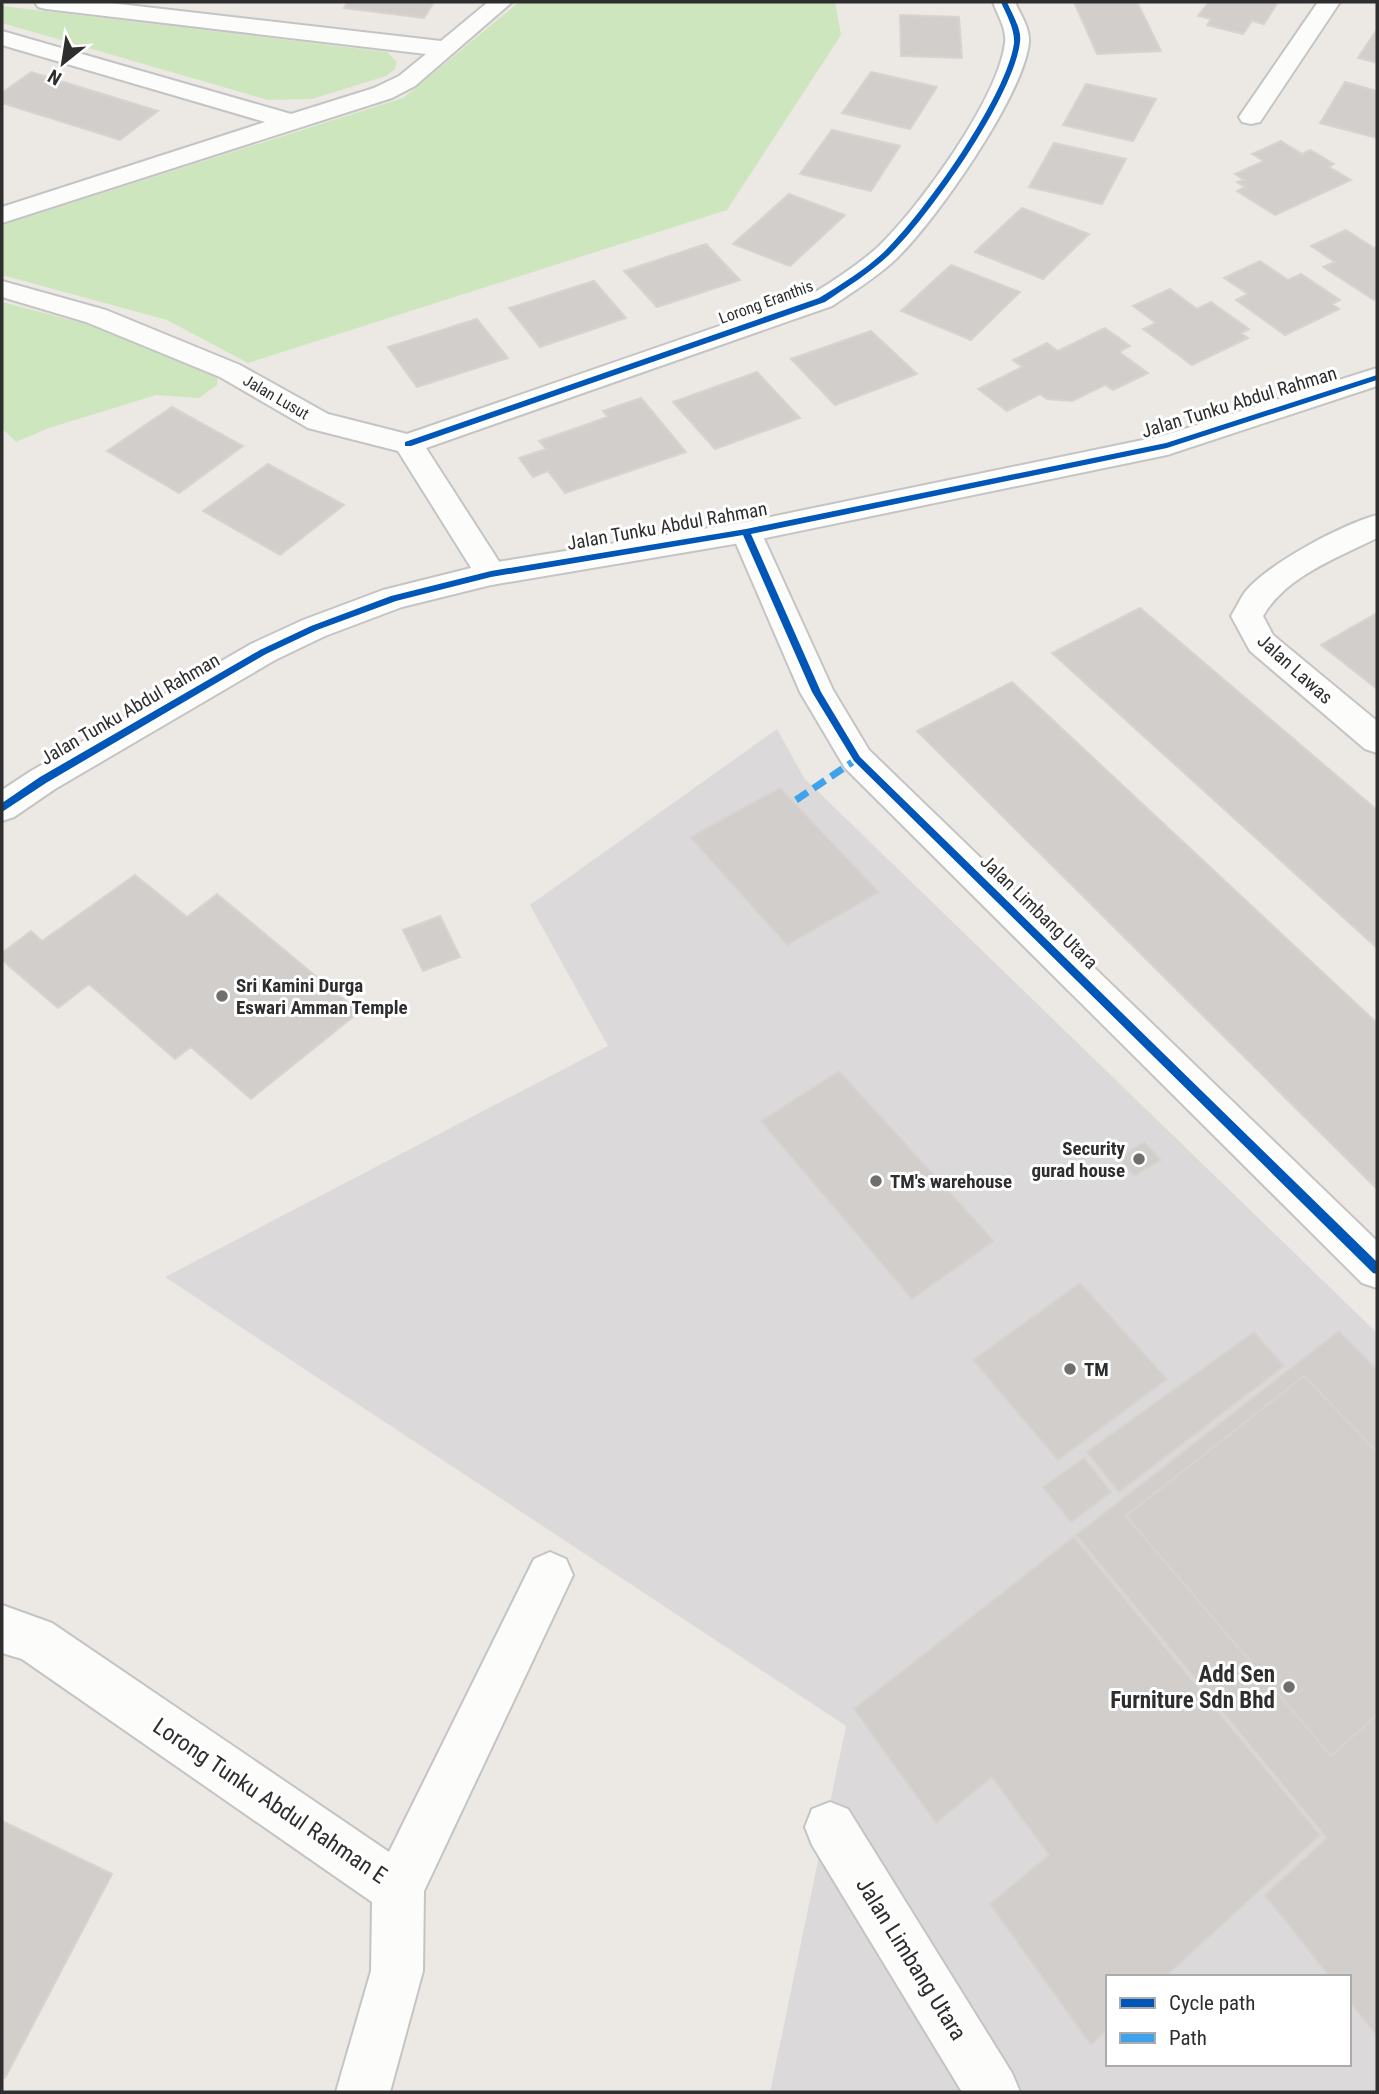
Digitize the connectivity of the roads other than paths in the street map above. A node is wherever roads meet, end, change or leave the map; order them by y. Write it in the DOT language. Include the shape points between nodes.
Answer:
graph roads {
  1 [pos="46,2"];
  2 [pos="501,2"];
  3 [pos="1004,2"];
  4 [pos="1329,2"];
  5 [pos="2,38"];
  6 [pos="446,49"];
  7 [pos="1251,117"];
  8 [pos="291,121"];
  9 [pos="2,215"];
  10 [pos="2,289"];
  11 [pos="1377,377"];
  12 [pos="408,444"];
  13 [pos="1377,525"];
  14 [pos="746,531"];
  15 [pos="491,573"];
  16 [pos="1377,740"];
  17 [pos="2,808"];
  18 [pos="1377,1269"];
  19 [pos="550,1575"];
  20 [pos="2,1629"];
  21 [pos="830,1827"];
  22 [pos="398,1889"];
  23 [pos="362,2092"];
  24 [pos="993,2092"];
  1 -- 6 [label="street"];
  2 -- 6 [label="street"];
  3 -- 12 [label="street, Lorong Eranthis" via="1017,39 1003,83 965,152 895,245 864,273 822,300"];
  4 -- 7 [label="street"];
  5 -- 8 [label="street"];
  6 -- 8 [label="street" via="407,81 383,93"];
  8 -- 9 [label="street"];
  10 -- 12 [label="street, Jalan Lusut" via="96,316 230,371 318,421"];
  11 -- 14 [label="street, Jalan Tunku Abdul Rahman" via="1167,445"];
  12 -- 15 [label="street"];
  13 -- 16 [label="street, Jalan Lawas" via="1302,565 1263,592 1252,602 1247,616 1261,643"];
  14 -- 15 [label="street, Jalan Tunku Abdul Rahman"];
  14 -- 18 [label="street, Jalan Limbang Utara" via="812,681 858,759"];
  15 -- 17 [label="street, Jalan Tunku Abdul Rahman" via="394,598 273,647 185,695"];
  19 -- 22 [label="street"];
  20 -- 22 [label="street, Lorong Tunku Abdul Rahman E" via="35,1640"];
  21 -- 24 [label="street, Jalan Limbang Utara"];
  22 -- 23 [label="street, Lorong Tunku Abdul Rahman E" via="397,1971"];
}
